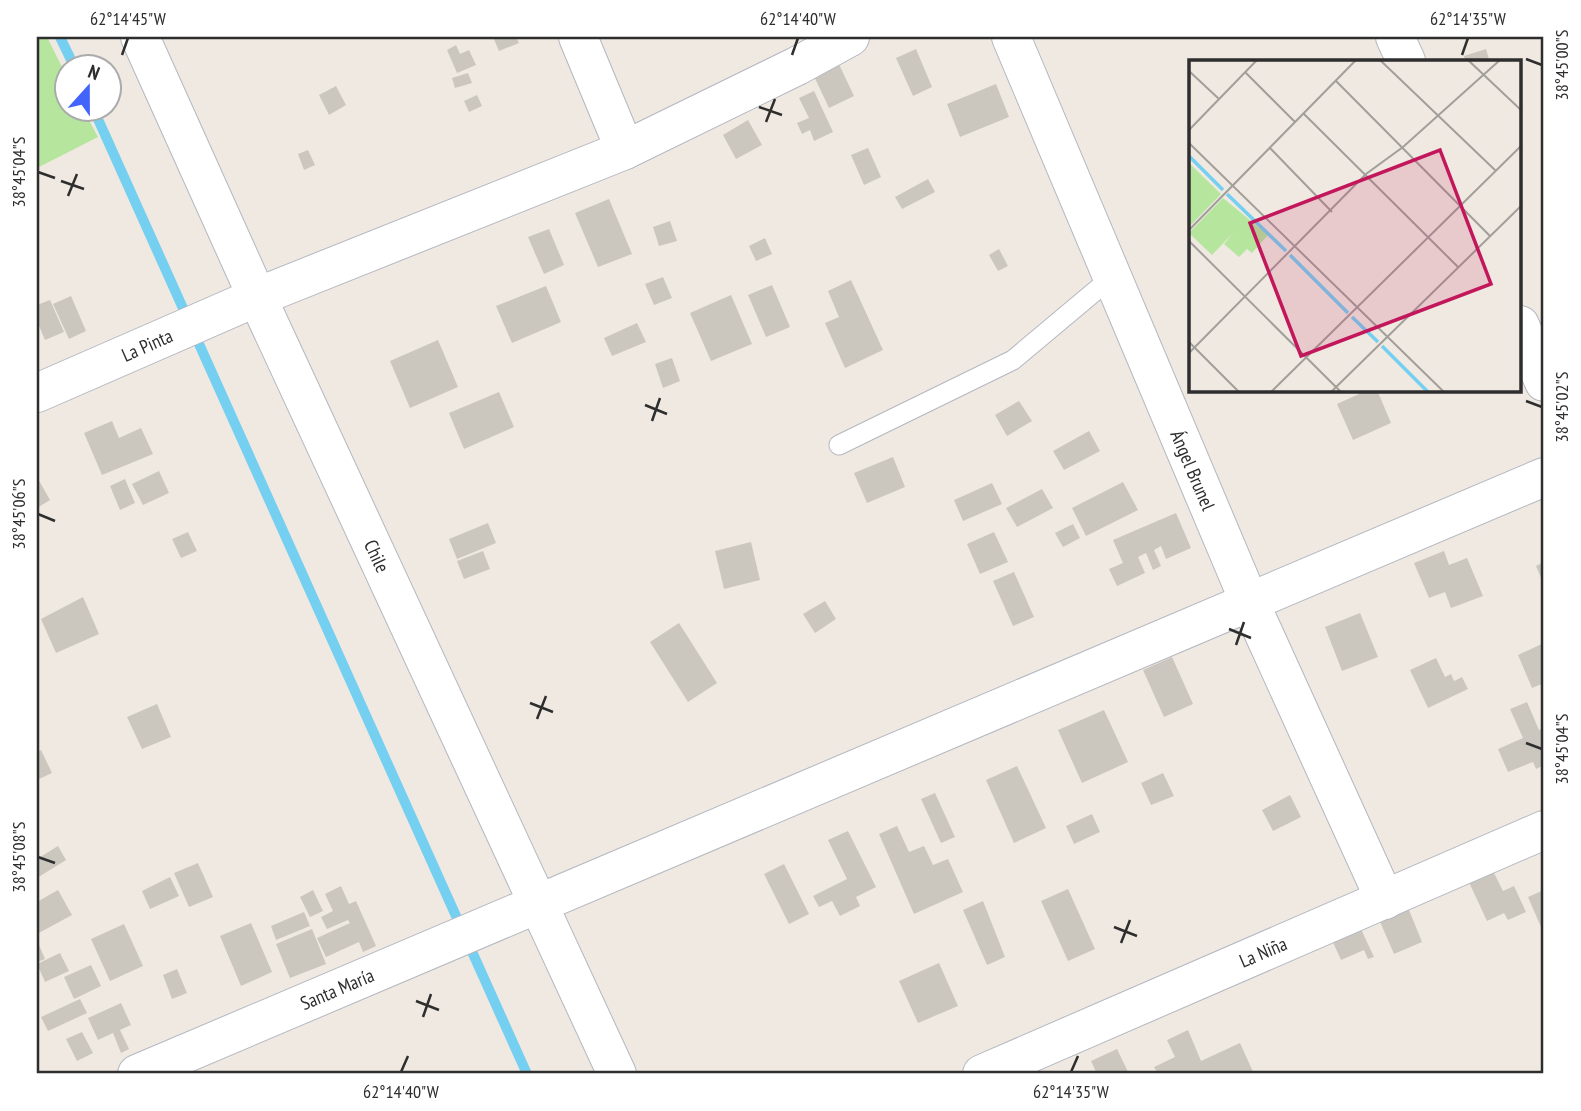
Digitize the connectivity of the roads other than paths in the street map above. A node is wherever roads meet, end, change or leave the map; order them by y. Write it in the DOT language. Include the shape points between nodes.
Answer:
graph roads {
  1 [pos="140,37"];
  2 [pos="578,37"];
  3 [pos="850,37"];
  4 [pos="1011,37"];
  5 [pos="1395,37"];
  6 [pos="1406,60"];
  7 [pos="625,150"];
  8 [pos="1112,277"];
  9 [pos="257,297"];
  10 [pos="1522,330"];
  11 [pos="1544,382"];
  12 [pos="37,393"];
  13 [pos="839,446"];
  14 [pos="1544,477"];
  15 [pos="1249,601"];
  16 [pos="1544,830"];
  17 [pos="1385,900"];
  18 [pos="537,902"];
  19 [pos="137,1074"];
  20 [pos="617,1074"];
  21 [pos="982,1074"];
  1 -- 9 [label="street, Chile"];
  2 -- 7 [label="street"];
  3 -- 7 [label="street, La Pinta"];
  4 -- 8 [label="street, Ángel Brunel"];
  5 -- 6 [label="street"];
  7 -- 9 [label="street, La Pinta"];
  8 -- 13 [label="lane" via="1013,360"];
  8 -- 15 [label="street, Ángel Brunel"];
  9 -- 12 [label="street, La Pinta"];
  9 -- 18 [label="street, Chile"];
  10 -- 11 [label="street"];
  14 -- 15 [label="street, Santa María"];
  15 -- 17 [label="street, Ángel Brunel"];
  15 -- 18 [label="street, Santa María"];
  16 -- 17 [label="street, La Niña"];
  17 -- 21 [label="street, La Niña"];
  18 -- 19 [label="street, Santa María"];
  18 -- 20 [label="street, Chile"];
}
